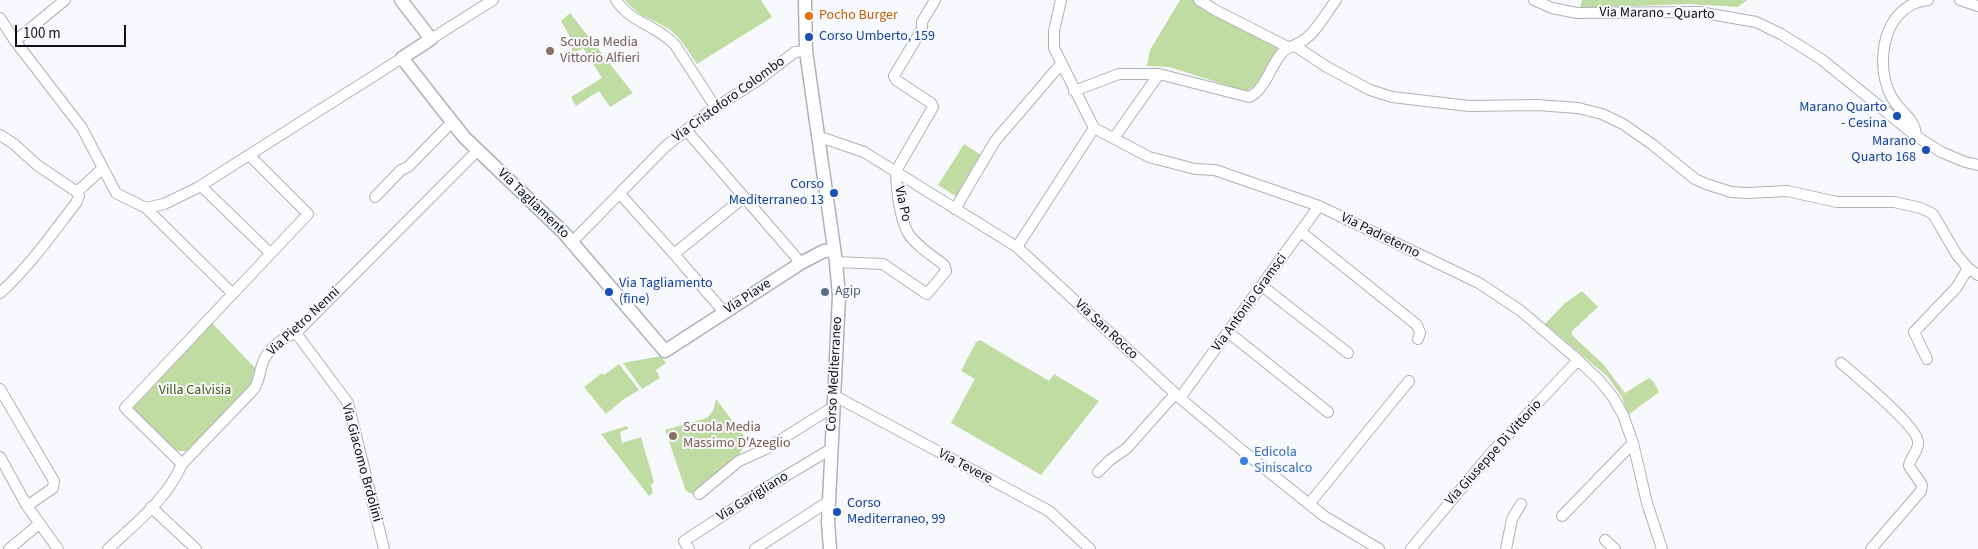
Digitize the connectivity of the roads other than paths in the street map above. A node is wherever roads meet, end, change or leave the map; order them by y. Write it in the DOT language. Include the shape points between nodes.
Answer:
graph roads {
  1 [pos="65,0"];
  2 [pos="402,0"];
  3 [pos="493,0"];
  4 [pos="616,0"];
  5 [pos="805,0"];
  6 [pos="935,0"];
  7 [pos="1062,0"];
  8 [pos="1199,0"];
  9 [pos="1336,0"];
  10 [pos="1534,0"];
  11 [pos="1928,0"];
  12 [pos="1962,0"];
  13 [pos="1978,6"];
  14 [pos="2,24"];
  15 [pos="431,39"];
  16 [pos="15,41"];
  17 [pos="1292,46"];
  18 [pos="806,51"];
  19 [pos="402,58"];
  20 [pos="1061,64"];
  21 [pos="1159,74"];
  22 [pos="1074,91"];
  23 [pos="716,108"];
  24 [pos="452,122"];
  25 [pos="1094,128"];
  26 [pos="686,130"];
  27 [pos="0,135"];
  28 [pos="817,136"];
  29 [pos="1916,136"];
  30 [pos="1114,138"];
  31 [pos="478,150"];
  32 [pos="249,155"];
  33 [pos="1978,165"];
  34 [pos="103,168"];
  35 [pos="896,171"];
  36 [pos="201,186"];
  37 [pos="77,192"];
  38 [pos="620,194"];
  39 [pos="375,197"];
  40 [pos="743,198"];
  41 [pos="1319,206"];
  42 [pos="146,208"];
  43 [pos="955,208"];
  44 [pos="1301,232"];
  45 [pos="572,242"];
  46 [pos="1017,247"];
  47 [pos="268,252"];
  48 [pos="674,254"];
  49 [pos="835,256"];
  50 [pos="801,263"];
  51 [pos="1968,268"];
  52 [pos="1978,275"];
  53 [pos="1262,286"];
  54 [pos="0,293"];
  55 [pos="232,293"];
  56 [pos="724,312"];
  57 [pos="1228,332"];
  58 [pos="296,333"];
  59 [pos="1418,338"];
  60 [pos="665,351"];
  61 [pos="1348,354"];
  62 [pos="1927,359"];
  63 [pos="1578,360"];
  64 [pos="1841,363"];
  65 [pos="1409,381"];
  66 [pos="0,389"];
  67 [pos="1177,396"];
  68 [pos="833,401"];
  69 [pos="1328,412"];
  70 [pos="1633,443"];
  71 [pos="831,450"];
  72 [pos="0,457"];
  73 [pos="182,464"];
  74 [pos="1098,472"];
  75 [pos="698,494"];
  76 [pos="828,501"];
  77 [pos="1309,504"];
  78 [pos="1521,504"];
  79 [pos="27,506"];
  80 [pos="151,507"];
  81 [pos="1562,516"];
  82 [pos="39,524"];
  83 [pos="1605,540"];
  84 [pos="9,549"];
  85 [pos="58,549"];
  86 [pos="108,549"];
  87 [pos="196,549"];
  88 [pos="384,549"];
  89 [pos="689,549"];
  90 [pos="755,549"];
  91 [pos="830,549"];
  92 [pos="1090,549"];
  93 [pos="1379,549"];
  94 [pos="1411,549"];
  95 [pos="1506,549"];
  96 [pos="1615,549"];
  97 [pos="1662,549"];
  98 [pos="1871,549"];
  1 -- 16 [label="street"];
  2 -- 15 [label="main road"];
  3 -- 15 [label="street"];
  4 -- 23 [label="street" via="632,17 668,37"];
  5 -- 18 [label="main road, Corso Mediterraneo"];
  6 -- 35 [label="street" via="894,76 933,107"];
  7 -- 20 [label="street" via="1054,32 1054,48"];
  8 -- 17 [label="street"];
  9 -- 17 [label="street" via="1310,34"];
  10 -- 29 [label="street, Via Marano - Quarto" via="1577,13 1699,12 1756,22 1821,58"];
  11 -- 29 [label="street" via="1912,4 1895,20 1886,36 1882,53 1883,74 1891,96 1914,122"];
  12 -- 13 [label="street"];
  14 -- 16 [label="street"];
  15 -- 19 [label="main road"];
  16 -- 34 [label="street" via="82,128"];
  17 -- 21 [label="street" via="1281,54 1260,89 1249,98"];
  17 -- 51 [label="street" via="1370,90 1392,97 1469,106 1578,108 1602,114 1624,124 1695,179 1731,192 1787,191 1837,202 1894,202 1921,208 1933,214"];
  18 -- 23 [label="street, Via Cristoforo Colombo" via="795,52"];
  18 -- 28 [label="main road, Corso Mediterraneo"];
  19 -- 24 [label="main road, Via Tagliamento"];
  19 -- 32 [label="street"];
  20 -- 22 [label="street"];
  20 -- 43 [label="street" via="995,141"];
  21 -- 22 [label="street" via="1119,74"];
  21 -- 30 [label="street"];
  22 -- 25 [label="street"];
  23 -- 26 [label="street, Via Cristoforo Colombo"];
  24 -- 31 [label="main road, Via Tagliamento"];
  24 -- 39 [label="street"];
  25 -- 30 [label="street, Via Padreterno"];
  25 -- 46 [label="street"];
  26 -- 38 [label="street, Via Cristoforo Colombo"];
  26 -- 40 [label="street"];
  27 -- 37 [label="street"];
  28 -- 35 [label="street, Via San Rocco" via="864,152"];
  28 -- 49 [label="main road, Corso Mediterraneo"];
  29 -- 33 [label="street, Via Marano - Quarto" via="1941,152"];
  30 -- 41 [label="street, Via Padreterno" via="1163,161 1215,170"];
  31 -- 45 [label="main road, Via Tagliamento"];
  31 -- 58 [label="street, Via Pietro Nenni"];
  32 -- 36 [label="street"];
  32 -- 47 [label="street" via="308,214"];
  34 -- 37 [label="street"];
  34 -- 42 [label="street" via="116,193"];
  35 -- 43 [label="street, Via San Rocco"];
  35 -- 49 [label="street, Via Po" via="898,196 908,233 944,265 946,271 927,294 883,264"];
  36 -- 42 [label="street" via="164,204"];
  36 -- 47 [label="street"];
  37 -- 54 [label="street" via="76,203 48,241"];
  38 -- 45 [label="street, Via Cristoforo Colombo"];
  38 -- 48 [label="street"];
  40 -- 48 [label="street"];
  40 -- 50 [label="street"];
  41 -- 44 [label="street, Via Antonio Gramsci"];
  41 -- 63 [label="street, Via Padreterno" via="1488,288"];
  42 -- 55 [label="street"];
  43 -- 46 [label="street, Via San Rocco"];
  44 -- 53 [label="street, Via Antonio Gramsci"];
  44 -- 59 [label="street" via="1417,325"];
  45 -- 60 [label="main road, Via Tagliamento"];
  46 -- 67 [label="street, Via San Rocco"];
  47 -- 55 [label="street"];
  48 -- 56 [label="street"];
  49 -- 50 [label="main road, Via Piave" via="824,251"];
  49 -- 68 [label="main road, Corso Mediterraneo" via="839,296"];
  50 -- 56 [label="main road, Via Piave"];
  51 -- 52 [label="street"];
  51 -- 62 [label="street" via="1957,287 1914,332"];
  53 -- 57 [label="street, Via Antonio Gramsci"];
  53 -- 61 [label="street"];
  55 -- 73 [label="street" via="124,408"];
  56 -- 60 [label="main road, Via Piave"];
  57 -- 67 [label="street, Via Antonio Gramsci"];
  57 -- 69 [label="street"];
  58 -- 73 [label="street, Via Pietro Nenni" via="283,338 266,356 254,389"];
  58 -- 88 [label="street, Via Giacomo Brdolini" via="348,403"];
  63 -- 70 [label="street, Via Padreterno" via="1613,397"];
  63 -- 94 [label="street, Via Giuseppe Di Vittorio" via="1491,453"];
  64 -- 98 [label="street" via="1915,432 1919,440 1908,466 1922,486 1921,491"];
  65 -- 77 [label="street"];
  66 -- 79 [label="street" via="54,482 53,488"];
  67 -- 74 [label="street, Via Antonio Gramsci" via="1127,448"];
  67 -- 77 [label="street, Via San Rocco"];
  68 -- 71 [label="main road, Corso Mediterraneo"];
  68 -- 75 [label="street" via="766,449 739,461"];
  68 -- 92 [label="street, Via Tevere" via="1049,511"];
  70 -- 81 [label="street"];
  70 -- 97 [label="street, Via Padreterno"];
  71 -- 76 [label="main road, Corso Mediterraneo"];
  71 -- 89 [label="street, Via Garigliano" via="684,541"];
  72 -- 79 [label="street"];
  73 -- 80 [label="street, Via Pietro Nenni" via="177,476"];
  76 -- 90 [label="street"];
  76 -- 91 [label="main road, Corso Mediterraneo"];
  77 -- 93 [label="street, Via San Rocco"];
  78 -- 95 [label="street" via="1512,519"];
  79 -- 82 [label="street"];
  80 -- 86 [label="street, Via Pietro Nenni"];
  80 -- 87 [label="street"];
  82 -- 84 [label="street"];
  82 -- 85 [label="street"];
  83 -- 96 [label="street"];
}
